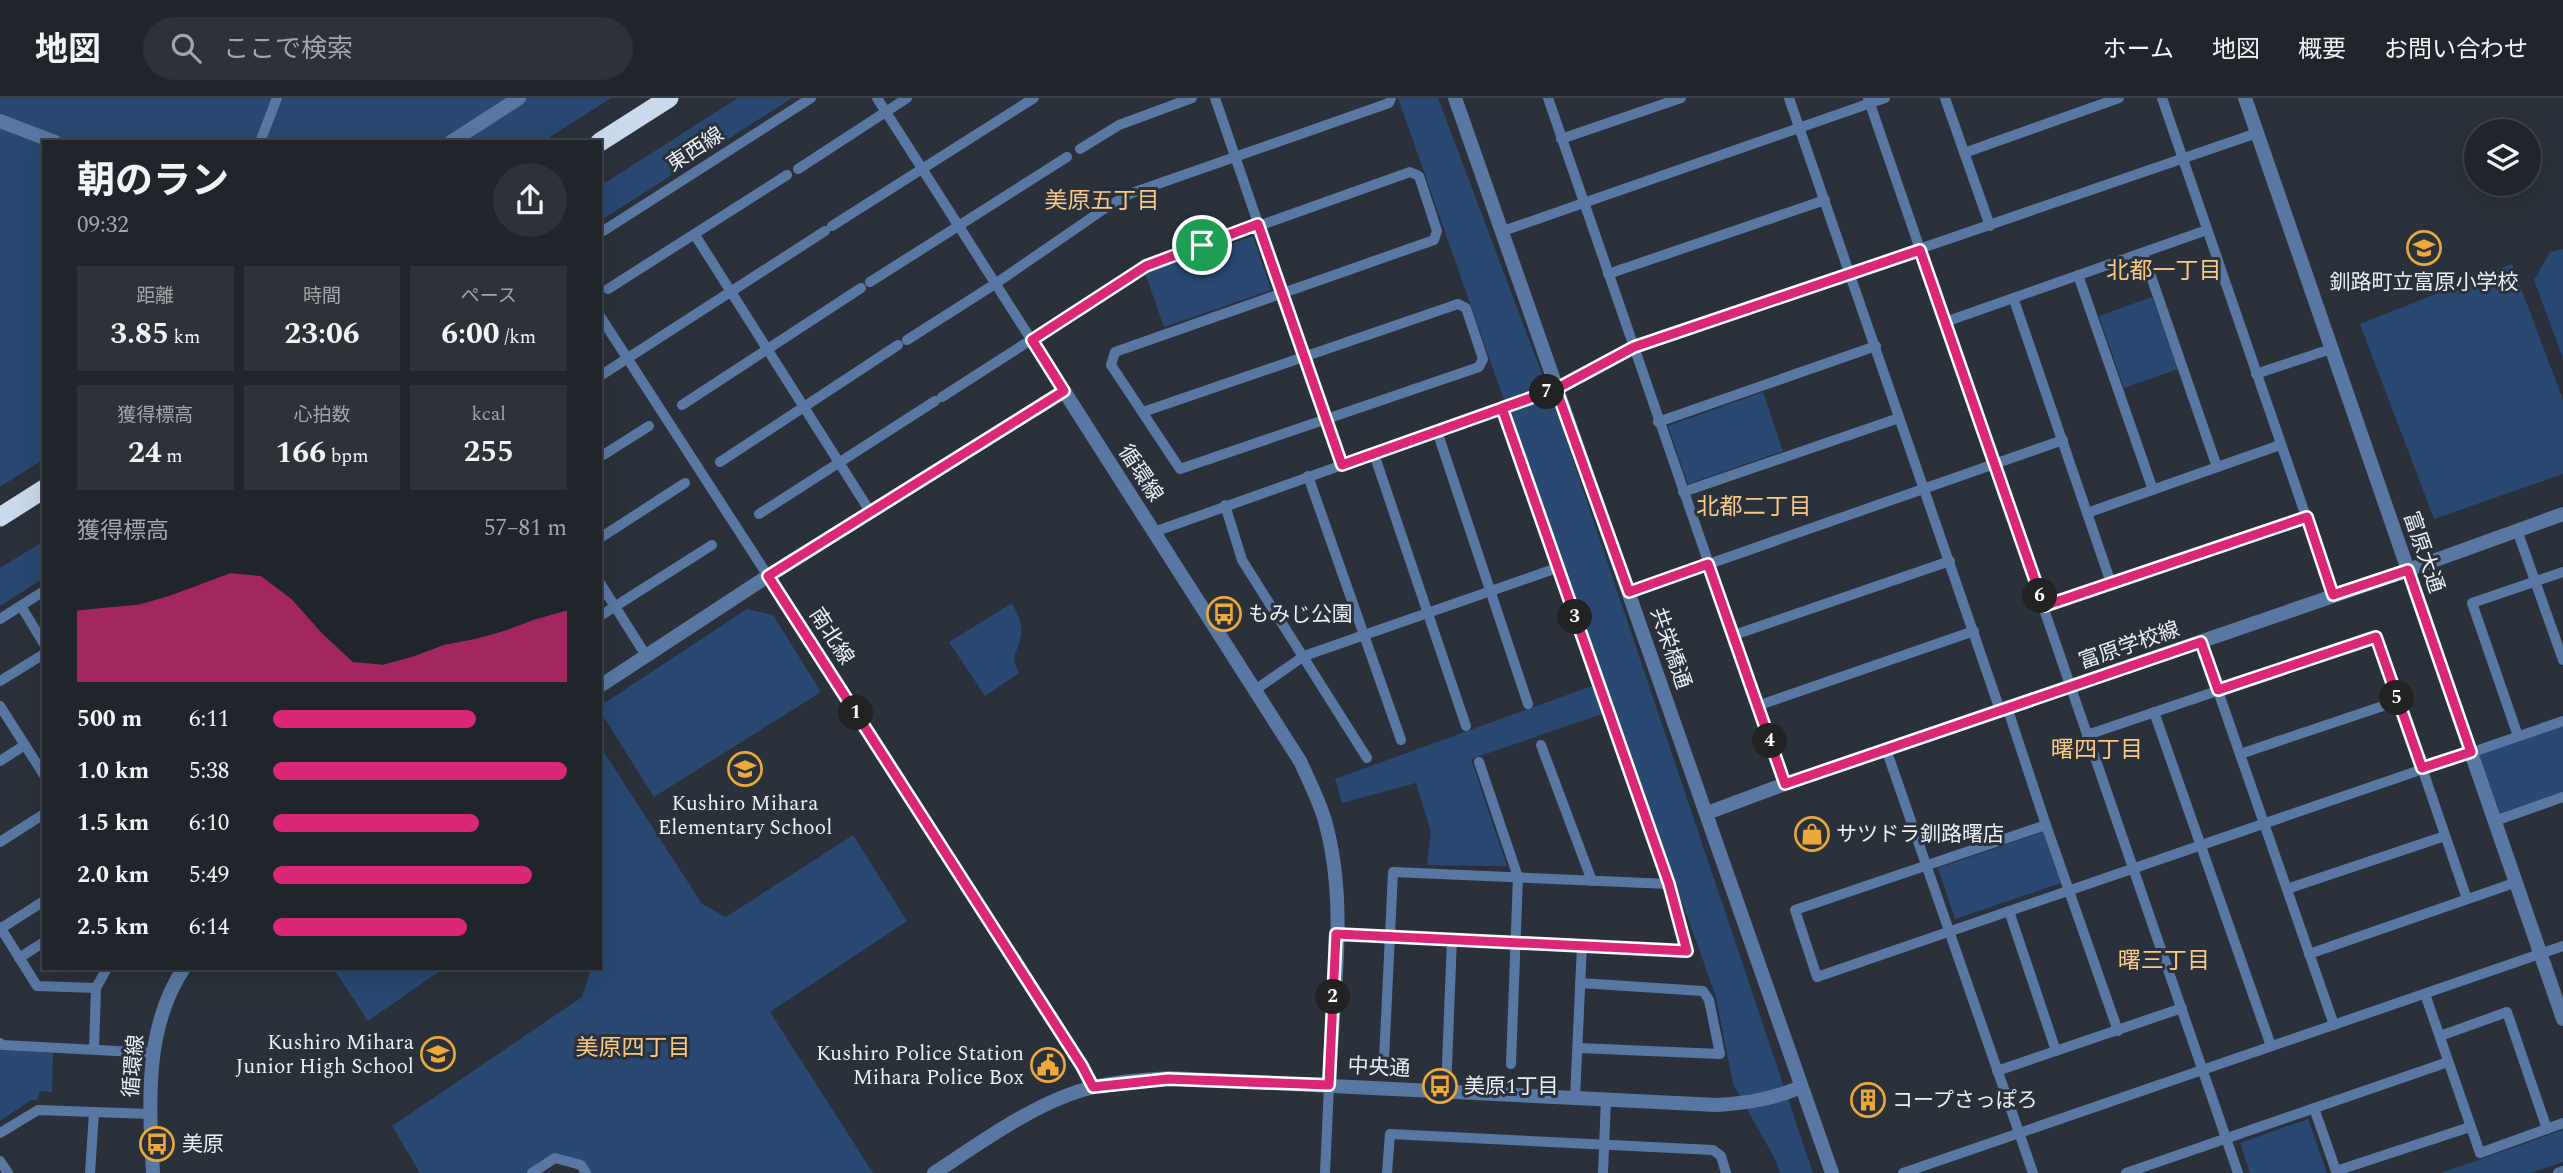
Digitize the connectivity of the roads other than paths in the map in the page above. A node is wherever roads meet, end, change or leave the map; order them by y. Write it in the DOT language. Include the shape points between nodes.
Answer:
graph roads {
  1 [pos="277,98"];
  2 [pos="519,98"];
  3 [pos="653,98"];
  4 [pos="669,98"];
  5 [pos="811,98"];
  6 [pos="877,98"];
  7 [pos="907,98"];
  8 [pos="1034,98"];
  9 [pos="1192,98"];
  10 [pos="1214,98"];
  11 [pos="1391,98"];
  12 [pos="1455,98"];
  13 [pos="1548,98"];
  14 [pos="1681,98"];
  15 [pos="1789,98"];
  16 [pos="1885,98"];
  17 [pos="1945,98"];
  18 [pos="2119,98"];
  19 [pos="2162,98"];
  20 [pos="2245,98"];
  21 [pos="1869,101"];
  22 [pos="886,112"];
  23 [pos="0,121"];
  24 [pos="1800,128"];
  25 [pos="2257,133"];
  26 [pos="1561,139"];
  27 [pos="50,140"];
  28 [pos="261,140"];
  29 [pos="454,140"];
  30 [pos="588,140"];
  31 [pos="602,141"];
  32 [pos="1080,149"];
  33 [pos="1964,153"];
  34 [pos="1066,157"];
  35 [pos="1237,158"];
  36 [pos="2183,159"];
  37 [pos="922,168"];
  38 [pos="798,169"];
  39 [pos="787,175"];
  40 [pos="1825,200"];
  41 [pos="1114,203"];
  42 [pos="1584,203"];
  43 [pos="1104,209"];
  44 [pos="1258,224"];
  45 [pos="959,226"];
  46 [pos="1990,226"];
  47 [pos="2207,230"];
  48 [pos="1503,231"];
  49 [pos="602,232"];
  50 [pos="695,235"];
  51 [pos="1920,250"];
  52 [pos="2143,253"];
  53 [pos="1608,274"];
  54 [pos="1851,274"];
  55 [pos="2078,275"];
  56 [pos="995,284"];
  57 [pos="608,289"];
  58 [pos="731,293"];
  59 [pos="1282,293"];
  60 [pos="2014,300"];
  61 [pos="602,319"];
  62 [pos="1945,322"];
  63 [pos="1032,340"];
  64 [pos="1876,346"];
  65 [pos="1634,347"];
  66 [pos="2331,349"];
  67 [pos="767,350"];
  68 [pos="1305,356"];
  69 [pos="628,358"];
  70 [pos="2256,374"];
  71 [pos="602,375"];
  72 [pos="1556,389"];
  73 [pos="1064,391"];
  74 [pos="682,405"];
  75 [pos="804,406"];
  76 [pos="1502,408"];
  77 [pos="1143,412"];
  78 [pos="1899,418"];
  79 [pos="1325,419"];
  80 [pos="1658,422"];
  81 [pos="649,426"];
  82 [pos="1437,431"];
  83 [pos="2063,440"];
  84 [pos="2280,445"];
  85 [pos="1374,453"];
  86 [pos="602,456"];
  87 [pos="720,462"];
  88 [pos="841,462"];
  89 [pos="1994,464"];
  90 [pos="1342,465"];
  91 [pos="2217,467"];
  92 [pos="1308,476"];
  93 [pos="685,483"];
  94 [pos="1925,489"];
  95 [pos="42,490"];
  96 [pos="2153,490"];
  97 [pos="1683,492"];
  98 [pos="42,499"];
  99 [pos="1225,505"];
  100 [pos="871,513"];
  101 [pos="2087,513"];
  102 [pos="759,514"];
  103 [pos="2563,514"];
  104 [pos="0,517"];
  105 [pos="2307,517"];
  106 [pos="0,526"];
  107 [pos="2517,530"];
  108 [pos="1154,531"];
  109 [pos="602,537"];
  110 [pos="712,545"];
  111 [pos="1950,561"];
  112 [pos="1708,564"];
  113 [pos="1558,568"];
  114 [pos="2408,570"];
  115 [pos="2563,572"];
  116 [pos="768,576"];
  117 [pos="2536,581"];
  118 [pos="2111,583"];
  119 [pos="602,586"];
  120 [pos="42,592"];
  121 [pos="1492,592"];
  122 [pos="1629,592"];
  123 [pos="2333,595"];
  124 [pos="21,606"];
  125 [pos="2044,606"];
  126 [pos="616,607"];
  127 [pos="1427,613"];
  128 [pos="602,615"];
  129 [pos="0,619"];
  130 [pos="1973,631"];
  131 [pos="1363,635"];
  132 [pos="1734,635"];
  133 [pos="42,641"];
  134 [pos="2201,642"];
  135 [pos="2561,646"];
  136 [pos="42,655"];
  137 [pos="1304,656"];
  138 [pos="647,657"];
  139 [pos="2563,660"];
  140 [pos="0,681"];
  141 [pos="602,685"];
  142 [pos="2070,687"];
  143 [pos="1255,690"];
  144 [pos="2218,690"];
  145 [pos="2398,701"];
  146 [pos="1528,704"];
  147 [pos="0,706"];
  148 [pos="1757,706"];
  149 [pos="2004,709"];
  150 [pos="2154,712"];
  151 [pos="2563,721"];
  152 [pos="1466,726"];
  153 [pos="2087,735"];
  154 [pos="2518,736"];
  155 [pos="1401,740"];
  156 [pos="24,745"];
  157 [pos="1541,745"];
  158 [pos="1886,749"];
  159 [pos="2471,752"];
  160 [pos="2240,754"];
  161 [pos="1367,758"];
  162 [pos="0,761"];
  163 [pos="1479,762"];
  164 [pos="2422,768"];
  165 [pos="42,772"];
  166 [pos="1785,784"];
  167 [pos="2563,797"];
  168 [pos="1707,813"];
  169 [pos="42,815"];
  170 [pos="2495,821"];
  171 [pos="2264,823"];
  172 [pos="2046,825"];
  173 [pos="2445,836"];
  174 [pos="0,842"];
  175 [pos="2201,845"];
  176 [pos="1927,864"];
  177 [pos="2134,869"];
  178 [pos="1518,877"];
  179 [pos="1592,881"];
  180 [pos="2517,882"];
  181 [pos="1669,884"];
  182 [pos="2287,889"];
  183 [pos="2069,890"];
  184 [pos="2467,899"];
  185 [pos="42,902"];
  186 [pos="2009,911"];
  187 [pos="0,928"];
  188 [pos="1949,931"];
  189 [pos="1336,934"];
  190 [pos="1390,935"];
  191 [pos="1452,938"];
  192 [pos="1516,942"];
  193 [pos="42,943"];
  194 [pos="1582,945"];
  195 [pos="2563,946"];
  196 [pos="2542,953"];
  197 [pos="2309,954"];
  198 [pos="19,958"];
  199 [pos="106,970"];
  200 [pos="183,970"];
  201 [pos="1580,983"];
  202 [pos="96,988"];
  203 [pos="2425,993"];
  204 [pos="2182,1008"];
  205 [pos="2563,1019"];
  206 [pos="2334,1025"];
  207 [pos="2118,1031"];
  208 [pos="2440,1036"];
  209 [pos="0,1042"];
  210 [pos="2271,1046"];
  211 [pos="1578,1048"];
  212 [pos="94,1049"];
  213 [pos="2056,1051"];
  214 [pos="155,1053"];
  215 [pos="1384,1060"];
  216 [pos="2448,1062"];
  217 [pos="1511,1064"];
  218 [pos="1997,1071"];
  219 [pos="2203,1071"];
  220 [pos="1329,1085"];
  221 [pos="1093,1087"];
  222 [pos="1801,1087"];
  223 [pos="1446,1091"];
  224 [pos="1574,1098"];
  225 [pos="1606,1099"];
  226 [pos="2314,1108"];
  227 [pos="94,1112"];
  228 [pos="150,1114"];
  229 [pos="2563,1123"];
  230 [pos="2470,1127"];
  231 [pos="2547,1129"];
  232 [pos="0,1133"];
  233 [pos="2019,1133"];
  234 [pos="2227,1138"];
  235 [pos="1604,1144"];
  236 [pos="0,1161"];
  237 [pos="2563,1171"];
  238 [pos="8,1173"];
  239 [pos="90,1173"];
  240 [pos="153,1173"];
  241 [pos="533,1173"];
  242 [pos="586,1173"];
  243 [pos="934,1173"];
  244 [pos="1325,1173"];
  245 [pos="1387,1173"];
  246 [pos="1603,1173"];
  247 [pos="1726,1173"];
  248 [pos="1832,1173"];
  249 [pos="1903,1173"];
  250 [pos="2033,1173"];
  251 [pos="2126,1173"];
  252 [pos="2238,1173"];
  253 [pos="2558,1173"];
  1 -- 28 [label="street"];
  2 -- 29 [label="street"];
  3 -- 30 [label="highway"];
  4 -- 31 [label="highway"];
  5 -- 49 [label="street, 東西線"];
  6 -- 22 [label="street"];
  7 -- 22 [label="street"];
  8 -- 37 [label="street"];
  9 -- 32 [label="street" via="1119,125"];
  10 -- 35 [label="street"];
  11 -- 35 [label="street" via="1389,103"];
  12 -- 48 [label="street, 共栄橋通"];
  13 -- 26 [label="street"];
  14 -- 26 [label="street"];
  15 -- 24 [label="street"];
  16 -- 21 [label="street"];
  17 -- 33 [label="street"];
  18 -- 33 [label="street"];
  19 -- 36 [label="street"];
  20 -- 25 [label="street, 富原大通"];
  21 -- 24 [label="street"];
  21 -- 51 [label="street"];
  22 -- 37 [label="street"];
  22 -- 38 [label="street"];
  23 -- 27 [label="street"];
  24 -- 40 [label="street"];
  24 -- 42 [label="street"];
  25 -- 36 [label="street"];
  25 -- 66 [label="street, 富原大通"];
  26 -- 42 [label="street"];
  33 -- 46 [label="street"];
  34 -- 45 [label="street"];
  35 -- 41 [label="street"];
  35 -- 44 [label="street"];
  36 -- 46 [label="street"];
  36 -- 47 [label="street"];
  37 -- 45 [label="street"];
  37 -- 58 [label="street"];
  39 -- 50 [label="street"];
  40 -- 53 [label="street"];
  40 -- 54 [label="street"];
  42 -- 48 [label="street"];
  42 -- 53 [label="street"];
  43 -- 56 [label="street"];
  44 -- 59 [label="street"];
  44 -- 59 [label="street" via="1410,172 1419,176 1437,231 1434,240"];
  44 -- 63 [label="street" via="1146,266"];
  45 -- 56 [label="street"];
  45 -- 67 [label="street"];
  46 -- 51 [label="street"];
  47 -- 52 [label="street"];
  47 -- 70 [label="street"];
  48 -- 72 [label="street, 共栄橋通"];
  50 -- 57 [label="street"];
  50 -- 58 [label="street"];
  51 -- 54 [label="street"];
  51 -- 62 [label="street"];
  52 -- 55 [label="street"];
  52 -- 91 [label="street"];
  53 -- 65 [label="street"];
  54 -- 64 [label="street"];
  54 -- 65 [label="street"];
  55 -- 60 [label="street"];
  55 -- 96 [label="street"];
  56 -- 63 [label="street"];
  56 -- 75 [label="street"];
  58 -- 67 [label="street"];
  58 -- 69 [label="street"];
  59 -- 68 [label="street"];
  59 -- 77 [label="street" via="1115,352 1111,365"];
  60 -- 62 [label="street"];
  60 -- 83 [label="street"];
  61 -- 69 [label="street, 南北線"];
  62 -- 89 [label="street"];
  63 -- 73 [label="street"];
  63 -- 88 [label="street"];
  64 -- 78 [label="street"];
  64 -- 80 [label="street"];
  65 -- 72 [label="street"];
  65 -- 80 [label="street"];
  66 -- 70 [label="street"];
  66 -- 114 [label="street, 富原大通"];
  67 -- 74 [label="street"];
  67 -- 75 [label="street"];
  68 -- 77 [label="street"];
  68 -- 79 [label="street"];
  68 -- 79 [label="street" via="1458,304 1466,308 1483,359 1479,367"];
  69 -- 71 [label="street"];
  69 -- 116 [label="street, 南北線"];
  70 -- 84 [label="street"];
  72 -- 76 [label="street"];
  72 -- 122 [label="street, 共栄橋通"];
  73 -- 100 [label="street"];
  73 -- 108 [label="street, 循環線"];
  75 -- 87 [label="street"];
  75 -- 88 [label="street"];
  76 -- 82 [label="street"];
  76 -- 113 [label="street"];
  77 -- 79 [label="street" via="1180,469"];
  78 -- 94 [label="street"];
  78 -- 97 [label="street"];
  79 -- 90 [label="street"];
  80 -- 97 [label="street"];
  81 -- 86 [label="street"];
  82 -- 85 [label="street"];
  82 -- 121 [label="street"];
  83 -- 89 [label="street"];
  83 -- 101 [label="street"];
  84 -- 91 [label="street"];
  84 -- 105 [label="street"];
  85 -- 90 [label="street"];
  85 -- 127 [label="street"];
  88 -- 100 [label="street"];
  88 -- 102 [label="street"];
  89 -- 94 [label="street"];
  89 -- 125 [label="street"];
  90 -- 92 [label="street"];
  91 -- 96 [label="street"];
  92 -- 99 [label="street"];
  92 -- 131 [label="street"];
  93 -- 109 [label="street"];
  94 -- 111 [label="street"];
  94 -- 112 [label="street"];
  95 -- 104 [label="highway"];
  96 -- 101 [label="street"];
  97 -- 112 [label="street"];
  98 -- 106 [label="highway"];
  99 -- 108 [label="street"];
  99 -- 137 [label="street" via="1242,561"];
  100 -- 116 [label="street"];
  101 -- 118 [label="street"];
  103 -- 107 [label="street, 富原学校線"];
  105 -- 118 [label="street"];
  105 -- 123 [label="street"];
  107 -- 114 [label="street, 富原学校線"];
  107 -- 117 [label="street"];
  108 -- 143 [label="street, 循環線"];
  110 -- 126 [label="street"];
  111 -- 130 [label="street"];
  111 -- 132 [label="street"];
  112 -- 122 [label="street"];
  112 -- 132 [label="street"];
  113 -- 121 [label="street"];
  113 -- 181 [label="street"];
  114 -- 123 [label="street, 富原学校線"];
  114 -- 159 [label="street, 富原大通"];
  115 -- 117 [label="street"];
  116 -- 138 [label="street"];
  116 -- 221 [label="street, 南北線"];
  117 -- 135 [label="street"];
  117 -- 154 [label="street" via="2472,603"];
  118 -- 125 [label="street"];
  119 -- 126 [label="street"];
  120 -- 124 [label="street"];
  121 -- 127 [label="street"];
  121 -- 146 [label="street"];
  122 -- 168 [label="street, 共栄橋通"];
  123 -- 134 [label="street, 富原学校線"];
  124 -- 129 [label="street"];
  124 -- 133 [label="street"];
  125 -- 142 [label="street"];
  126 -- 128 [label="street"];
  126 -- 138 [label="street"];
  127 -- 131 [label="street"];
  127 -- 152 [label="street"];
  130 -- 148 [label="street"];
  130 -- 149 [label="street"];
  131 -- 137 [label="street"];
  131 -- 155 [label="street"];
  132 -- 148 [label="street"];
  134 -- 142 [label="street, 富原学校線"];
  134 -- 144 [label="street"];
  135 -- 139 [label="street"];
  136 -- 140 [label="street"];
  137 -- 143 [label="street"];
  137 -- 161 [label="street"];
  138 -- 141 [label="street"];
  142 -- 149 [label="street, 富原学校線"];
  142 -- 153 [label="street"];
  143 -- 189 [label="street, 循環線" via="1300,761 1325,820 1336,878"];
  144 -- 145 [label="street" via="2376,637"];
  144 -- 150 [label="street"];
  144 -- 160 [label="street"];
  145 -- 160 [label="street"];
  145 -- 164 [label="street"];
  147 -- 156 [label="street"];
  148 -- 166 [label="street"];
  149 -- 158 [label="street, 富原学校線"];
  149 -- 172 [label="street"];
  150 -- 153 [label="street"];
  150 -- 175 [label="street"];
  151 -- 154 [label="street"];
  153 -- 177 [label="street"];
  154 -- 159 [label="street"];
  156 -- 162 [label="street"];
  156 -- 165 [label="street"];
  157 -- 179 [label="street"];
  158 -- 166 [label="street, 富原学校線"];
  158 -- 176 [label="street"];
  159 -- 164 [label="street"];
  159 -- 170 [label="street, 富原大通"];
  160 -- 171 [label="street"];
  163 -- 178 [label="street"];
  164 -- 171 [label="street"];
  164 -- 173 [label="street"];
  166 -- 168 [label="street, 富原学校線"];
  167 -- 170 [label="street"];
  168 -- 222 [label="street, 共栄橋通"];
  169 -- 174 [label="street"];
  170 -- 180 [label="street, 富原大通"];
  171 -- 175 [label="street"];
  171 -- 182 [label="street"];
  172 -- 176 [label="street"];
  172 -- 183 [label="street"];
  173 -- 182 [label="street"];
  173 -- 184 [label="street"];
  175 -- 177 [label="street"];
  175 -- 210 [label="street"];
  176 -- 188 [label="street"];
  176 -- 188 [label="street" via="1796,910 1817,977"];
  177 -- 183 [label="street"];
  177 -- 204 [label="street"];
  178 -- 179 [label="street"];
  178 -- 190 [label="street" via="1393,872"];
  178 -- 192 [label="street"];
  179 -- 181 [label="street"];
  180 -- 184 [label="street"];
  180 -- 196 [label="street, 富原大通"];
  181 -- 194 [label="street" via="1687,951"];
  182 -- 197 [label="street"];
  183 -- 186 [label="street"];
  183 -- 207 [label="street"];
  184 -- 197 [label="street"];
  185 -- 187 [label="street"];
  186 -- 188 [label="street"];
  186 -- 213 [label="street"];
  187 -- 198 [label="street"];
  188 -- 218 [label="street"];
  189 -- 190 [label="street"];
  189 -- 220 [label="street, 循環線"];
  190 -- 191 [label="street"];
  190 -- 215 [label="street"];
  191 -- 192 [label="street"];
  191 -- 223 [label="street"];
  192 -- 194 [label="street"];
  192 -- 217 [label="street"];
  193 -- 198 [label="street"];
  194 -- 201 [label="street"];
  195 -- 196 [label="street"];
  196 -- 203 [label="street"];
  196 -- 205 [label="street, 富原大通"];
  197 -- 206 [label="street"];
  198 -- 202 [label="street" via="37,986"];
  199 -- 202 [label="street"];
  200 -- 214 [label="street, 循環線" via="162,1009"];
  201 -- 211 [label="street"];
  201 -- 211 [label="street" via="1703,991 1720,1054"];
  202 -- 212 [label="street"];
  203 -- 206 [label="street"];
  203 -- 208 [label="street"];
  204 -- 207 [label="street"];
  204 -- 219 [label="street"];
  206 -- 210 [label="street"];
  207 -- 213 [label="street"];
  208 -- 216 [label="street"];
  208 -- 231 [label="street" via="2507,1012"];
  209 -- 212 [label="street"];
  210 -- 219 [label="street"];
  211 -- 224 [label="street"];
  212 -- 214 [label="street"];
  213 -- 218 [label="street"];
  214 -- 228 [label="street, 循環線"];
  216 -- 226 [label="street"];
  216 -- 230 [label="street"];
  218 -- 233 [label="street"];
  219 -- 233 [label="street"];
  219 -- 234 [label="street"];
  220 -- 221 [label="street, 中央通" via="1168,1079"];
  220 -- 223 [label="street, 中央通"];
  220 -- 244 [label="street"];
  221 -- 243 [label="street, 中央通" via="1049,1104"];
  222 -- 225 [label="street, 中央通" via="1749,1103 1717,1105"];
  222 -- 248 [label="street, 共栄橋通"];
  223 -- 224 [label="street, 中央通"];
  224 -- 225 [label="street, 中央通"];
  225 -- 235 [label="street"];
  226 -- 230 [label="street" via="2336,1171"];
  226 -- 234 [label="street"];
  227 -- 228 [label="street"];
  227 -- 232 [label="street" via="38,1110"];
  227 -- 239 [label="street"];
  228 -- 240 [label="street, 循環線"];
  229 -- 231 [label="street"];
  230 -- 231 [label="street" via="2480,1153"];
  233 -- 249 [label="street"];
  233 -- 250 [label="street"];
  234 -- 251 [label="street"];
  234 -- 252 [label="street"];
  235 -- 245 [label="street" via="1390,1134"];
  235 -- 246 [label="street"];
  235 -- 247 [label="street" via="1713,1150 1721,1156"];
  236 -- 238 [label="street"];
  237 -- 253 [label="street"];
  241 -- 242 [label="street" via="555,1158 581,1165"];
}
